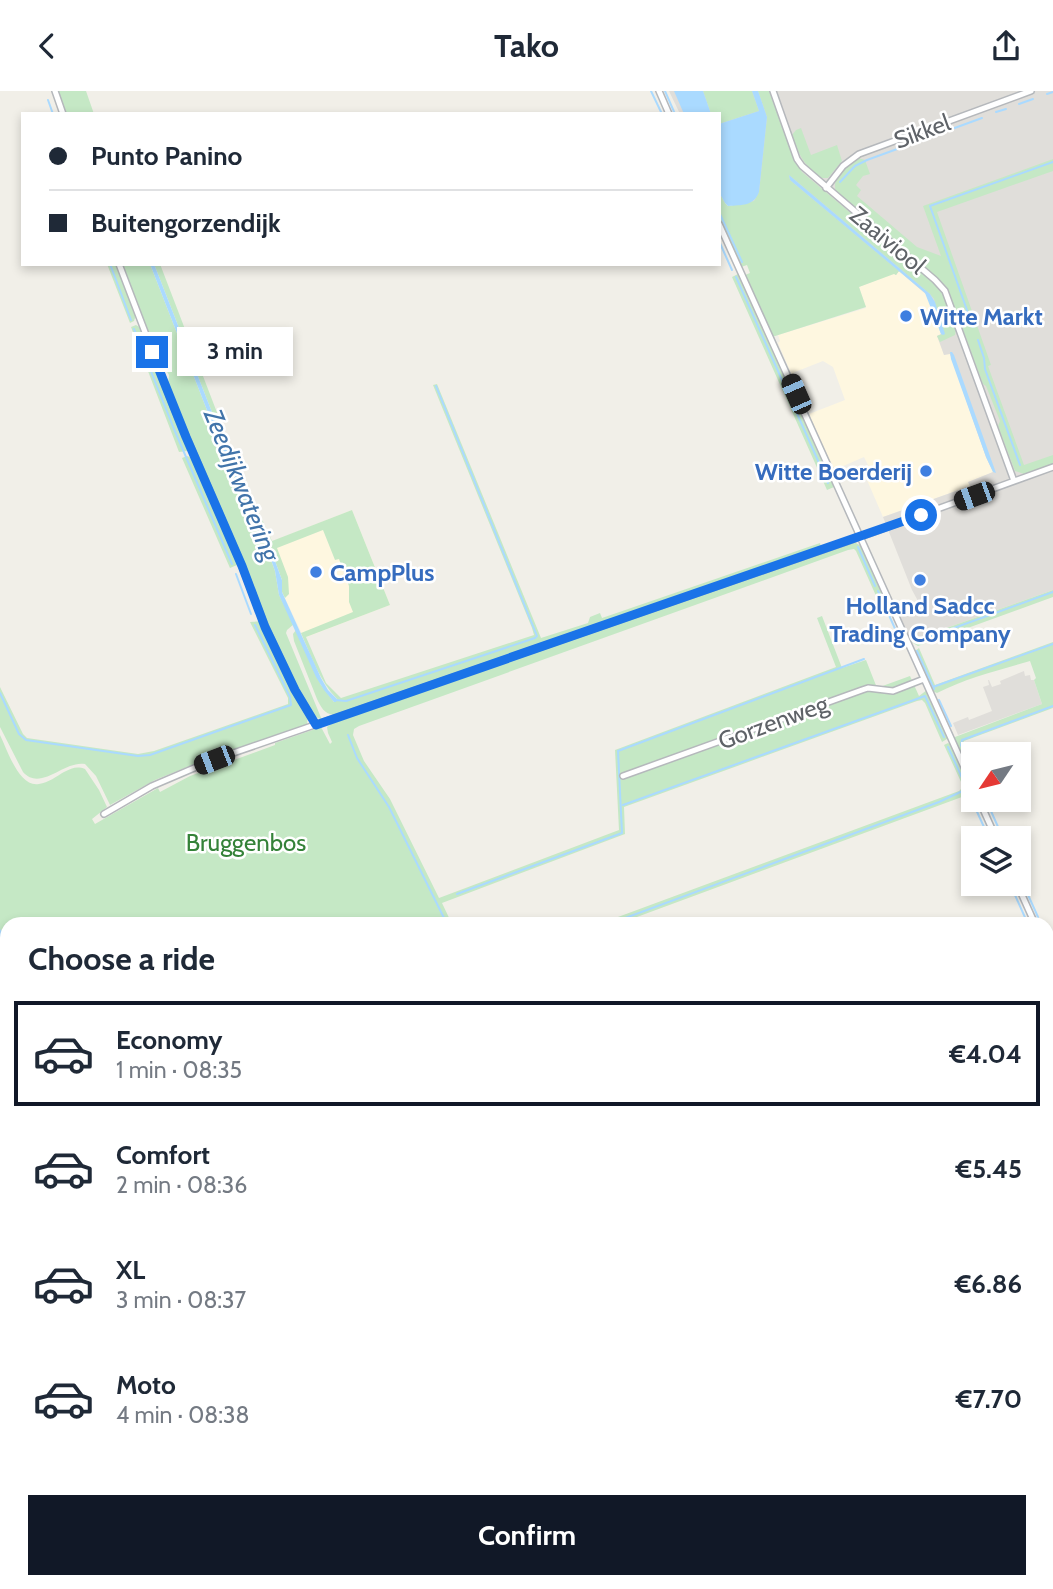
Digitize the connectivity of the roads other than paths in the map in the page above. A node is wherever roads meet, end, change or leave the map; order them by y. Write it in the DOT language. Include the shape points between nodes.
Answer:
graph roads {
  1 [pos="55,91"];
  2 [pos="659,91"];
  3 [pos="773,91"];
  4 [pos="1031,91"];
  5 [pos="62,112"];
  6 [pos="668,112"];
  7 [pos="826,188"];
  8 [pos="721,228"];
  9 [pos="120,266"];
  10 [pos="1053,467"];
  11 [pos="1014,481"];
  12 [pos="860,537"];
  13 [pos="924,679"];
  14 [pos="316,725"];
  15 [pos="961,760"];
  16 [pos="623,776"];
  17 [pos="104,814"];
  18 [pos="1022,896"];
  19 [pos="1032,917"];
  1 -- 5 [label="street"];
  2 -- 6 [label="street"];
  3 -- 7 [label="street, Zaaiviool" via="799,163"];
  4 -- 7 [label="street, Sikkel" via="859,154"];
  7 -- 11 [label="street, Zaaiviool" via="943,289"];
  8 -- 12 [label="street"];
  9 -- 14 [label="street" via="265,627"];
  10 -- 11 [label="street"];
  11 -- 12 [label="street"];
  12 -- 13 [label="street"];
  12 -- 14 [label="street"];
  13 -- 15 [label="street"];
  13 -- 16 [label="street, Gorzenweg" via="893,691 862,689"];
  14 -- 17 [label="street" via="173,776"];
  18 -- 19 [label="street"];
}
